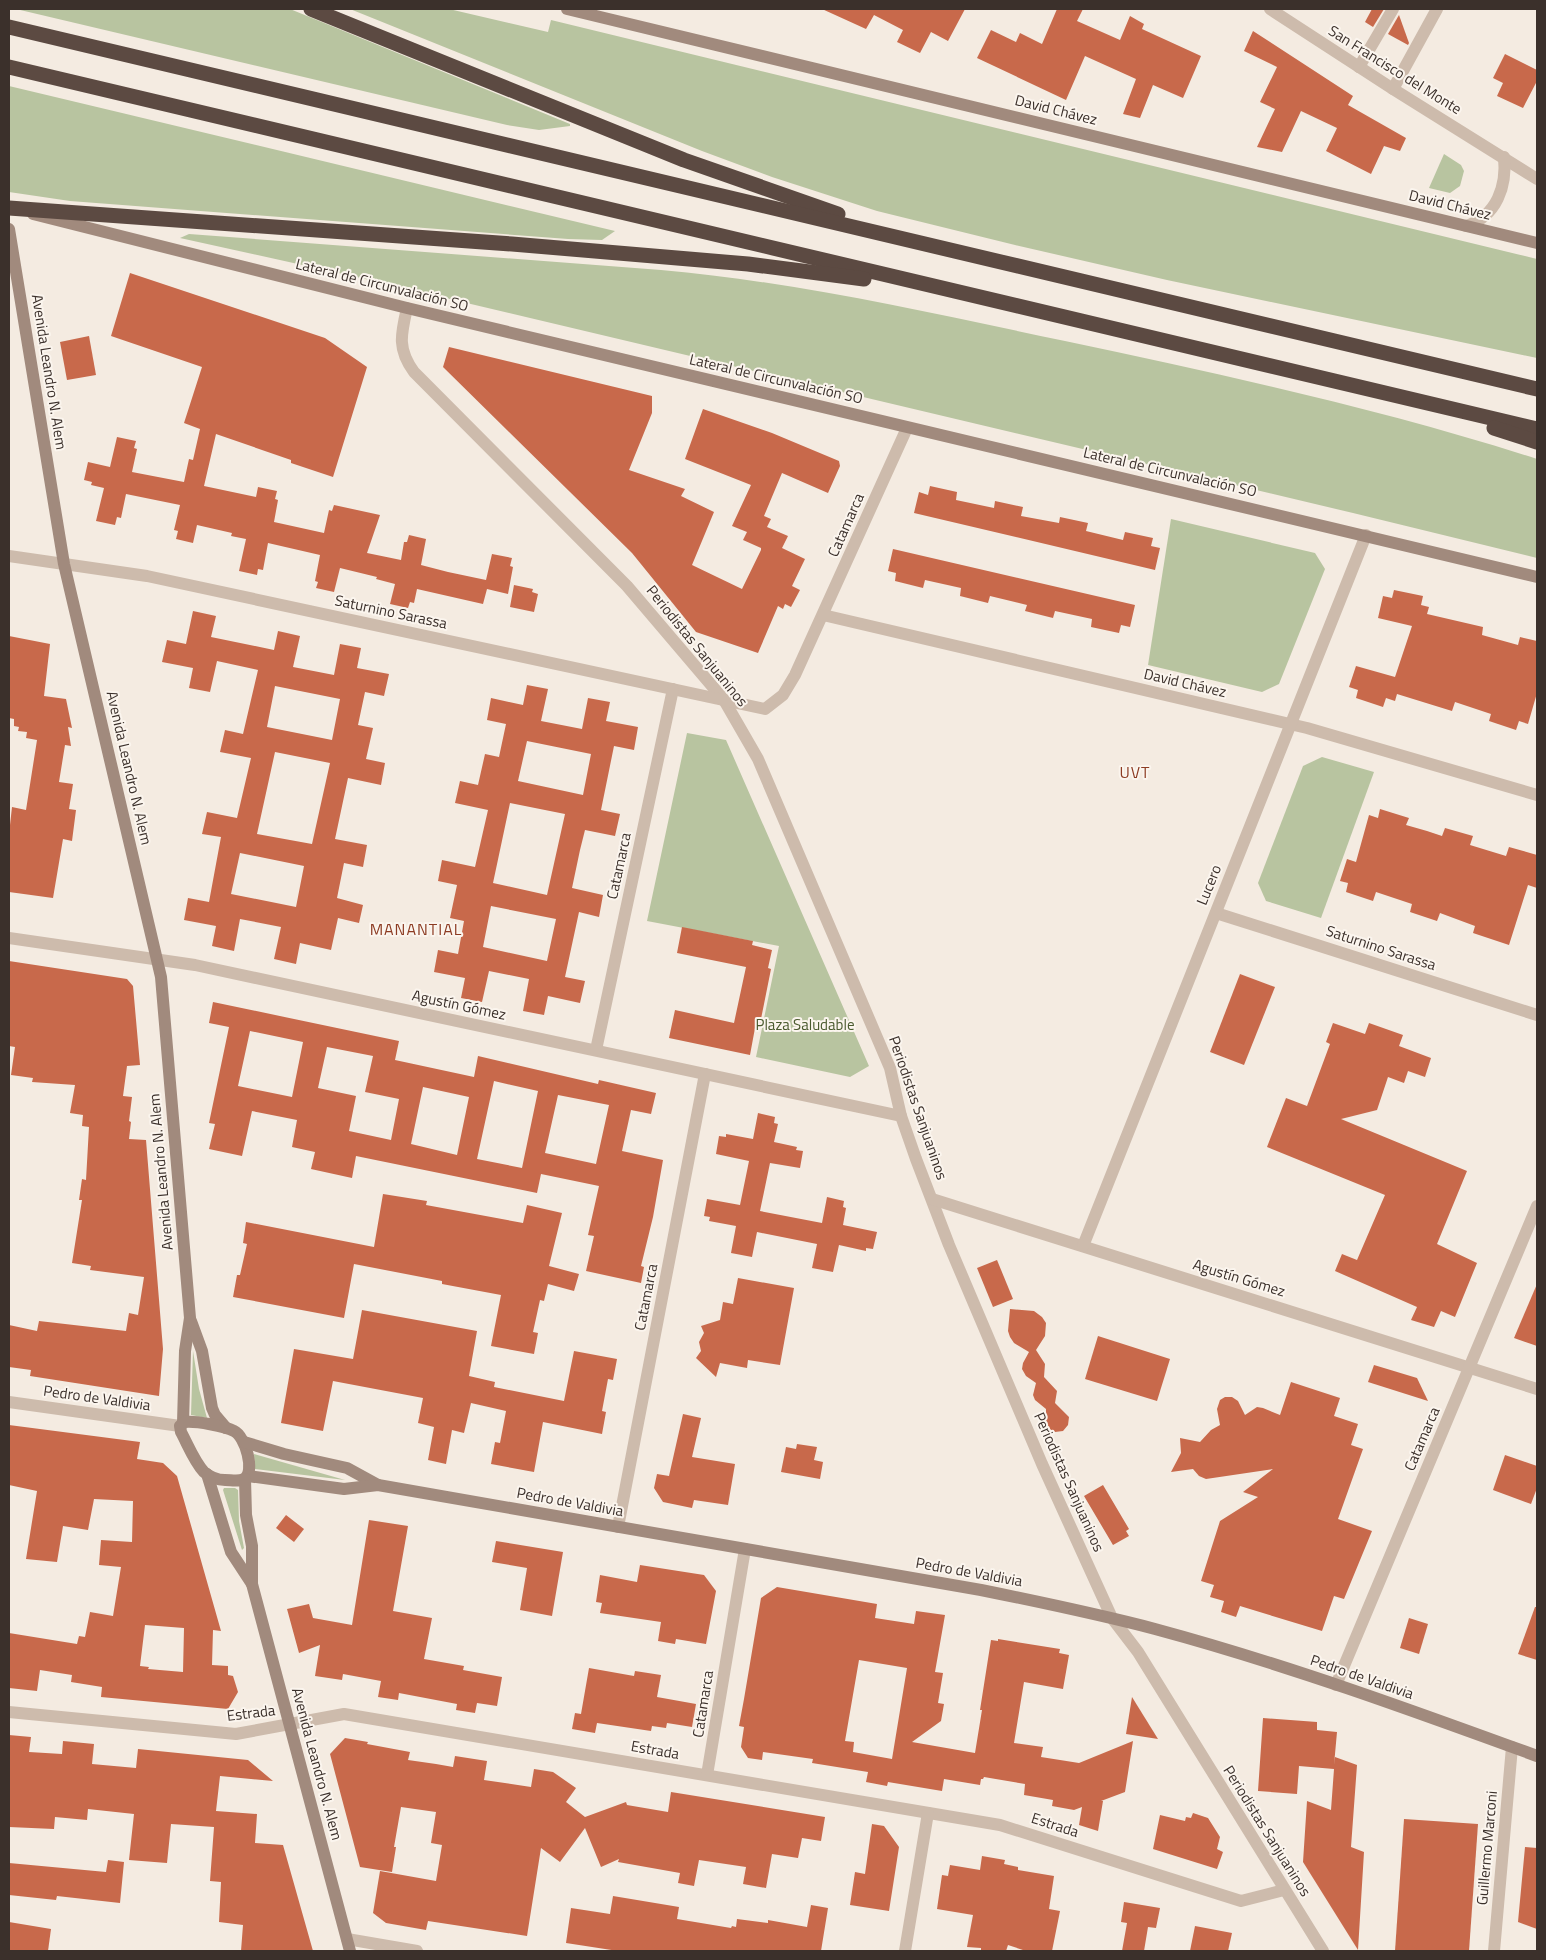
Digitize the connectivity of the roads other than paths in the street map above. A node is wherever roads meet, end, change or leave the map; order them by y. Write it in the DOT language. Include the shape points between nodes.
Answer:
graph roads {
  1 [pos="312,9"];
  2 [pos="567,9"];
  3 [pos="1270,9"];
  4 [pos="1393,9"];
  5 [pos="1436,9"];
  6 [pos="9,27"];
  7 [pos="9,66"];
  8 [pos="1359,67"];
  9 [pos="1393,89"];
  10 [pos="1504,157"];
  11 [pos="1537,179"];
  12 [pos="9,208"];
  13 [pos="1466,226"];
  14 [pos="9,229"];
  15 [pos="919,243"];
  16 [pos="1537,243"];
  17 [pos="941,289"];
  18 [pos="407,308"];
  19 [pos="1488,377"];
  20 [pos="1537,383"];
  21 [pos="1537,389"];
  22 [pos="1405,398"];
  23 [pos="907,428"];
  24 [pos="1537,429"];
  25 [pos="1537,442"];
  26 [pos="1366,535"];
  27 [pos="9,556"];
  28 [pos="64,564"];
  29 [pos="1537,577"];
  30 [pos="823,615"];
  31 [pos="673,689"];
  32 [pos="724,700"];
  33 [pos="765,709"];
  34 [pos="1291,724"];
  35 [pos="1537,795"];
  36 [pos="1216,912"];
  37 [pos="9,938"];
  38 [pos="157,960"];
  39 [pos="1537,1015"];
  40 [pos="596,1050"];
  41 [pos="705,1074"];
  42 [pos="901,1116"];
  43 [pos="932,1198"];
  44 [pos="1537,1206"];
  45 [pos="1083,1246"];
  46 [pos="190,1318"];
  47 [pos="1469,1368"];
  48 [pos="1537,1389"];
  49 [pos="9,1402"];
  50 [pos="182,1425"];
  51 [pos="226,1428"];
  52 [pos="244,1442"];
  53 [pos="207,1474"];
  54 [pos="246,1477"];
  55 [pos="378,1485"];
  56 [pos="618,1527"];
  57 [pos="745,1549"];
  58 [pos="252,1584"];
  59 [pos="1112,1618"];
  60 [pos="1336,1685"];
  61 [pos="9,1712"];
  62 [pos="289,1724"];
  63 [pos="1512,1747"];
  64 [pos="1537,1756"];
  65 [pos="707,1776"];
  66 [pos="928,1813"];
  67 [pos="1284,1890"];
  68 [pos="349,1945"];
  69 [pos="418,1951"];
  70 [pos="905,1951"];
  71 [pos="1323,1951"];
  72 [pos="1494,1951"];
  1 -- 15 [label="highway" via="684,160"];
  2 -- 13 [label="street, David Chávez"];
  3 -- 8 [label="street, San Francisco del Monte"];
  4 -- 8 [label="street"];
  5 -- 9 [label="street"];
  6 -- 15 [label="highway"];
  7 -- 17 [label="highway"];
  8 -- 9 [label="street, San Francisco del Monte"];
  9 -- 10 [label="street, San Francisco del Monte"];
  10 -- 11 [label="street, San Francisco del Monte"];
  10 -- 13 [label="street" via="1504,182 1496,203 1483,217"];
  12 -- 17 [label="highway" via="748,264"];
  12 -- 18 [label="street, Lateral de Circunvalación SO"];
  13 -- 16 [label="street, David Chávez"];
  14 -- 28 [label="street, Avenida Leandro N. Alem"];
  15 -- 19 [label="highway"];
  17 -- 22 [label="highway"];
  18 -- 23 [label="street, Lateral de Circunvalación SO"];
  18 -- 32 [label="street, Periodistas Sanjuaninos" via="400,338 406,361 414,372 609,567"];
  19 -- 20 [label="highway"];
  19 -- 21 [label="highway"];
  22 -- 24 [label="highway"];
  22 -- 25 [label="highway"];
  23 -- 26 [label="street, Lateral de Circunvalación SO"];
  23 -- 30 [label="street, Catamarca"];
  26 -- 29 [label="street, Lateral de Circunvalación SO"];
  26 -- 34 [label="street, Lucero"];
  27 -- 28 [label="street, Saturnino Sarassa"];
  28 -- 31 [label="street, Saturnino Sarassa" via="147,576"];
  28 -- 38 [label="street, Avenida Leandro N. Alem"];
  30 -- 33 [label="street, Catamarca" via="790,685"];
  30 -- 34 [label="street, David Chávez"];
  31 -- 32 [label="street, Saturnino Sarassa"];
  31 -- 40 [label="street, Catamarca"];
  32 -- 33 [label="street, Saturnino Sarassa"];
  32 -- 42 [label="street, Periodistas Sanjuaninos" via="758,759 890,1068"];
  34 -- 35 [label="street, David Chávez"];
  34 -- 36 [label="street, Lucero"];
  36 -- 39 [label="street, Saturnino Sarassa"];
  36 -- 45 [label="street, Lucero"];
  37 -- 38 [label="street, Agustín Gómez"];
  38 -- 40 [label="street, Agustín Gómez" via="195,965"];
  38 -- 46 [label="street, Avenida Leandro N. Alem"];
  40 -- 41 [label="street, Agustín Gómez"];
  41 -- 42 [label="street, Agustín Gómez"];
  41 -- 56 [label="street, Catamarca"];
  42 -- 43 [label="street, Periodistas Sanjuaninos"];
  43 -- 45 [label="street, Agustín Gómez"];
  43 -- 59 [label="street, Periodistas Sanjuaninos" via="1042,1464"];
  44 -- 47 [label="street, Catamarca"];
  45 -- 47 [label="street, Agustín Gómez"];
  46 -- 50 [label="street, Avenida Leandro N. Alem" via="185,1351"];
  46 -- 51 [label="street, Avenida Leandro N. Alem" via="202,1351 212,1408"];
  47 -- 48 [label="street, Agustín Gómez"];
  47 -- 60 [label="street, Catamarca"];
  49 -- 50 [label="street, Pedro de Valdivia"];
  50 -- 51 [label="street" via="189,1422"];
  50 -- 53 [label="street, Avenida Leandro N. Alem" via="181,1432"];
  51 -- 52 [label="street" via="235,1431"];
  52 -- 54 [label="street, Avenida Leandro N. Alem" via="249,1465"];
  52 -- 55 [label="street, Pedro de Valdivia" via="347,1468"];
  53 -- 54 [label="street, Pedro de Valdivia" via="220,1480"];
  53 -- 58 [label="street, Avenida Leandro N. Alem" via="231,1552"];
  54 -- 55 [label="street, Pedro de Valdivia" via="344,1489"];
  54 -- 58 [label="street, Avenida Leandro N. Alem"];
  55 -- 56 [label="street, Pedro de Valdivia"];
  56 -- 57 [label="street, Pedro de Valdivia"];
  57 -- 59 [label="street, Pedro de Valdivia" via="981,1590"];
  57 -- 65 [label="street, Catamarca"];
  58 -- 62 [label="street, Avenida Leandro N. Alem"];
  59 -- 60 [label="street, Pedro de Valdivia" via="1217,1646"];
  59 -- 67 [label="street, Periodistas Sanjuaninos" via="1138,1652"];
  60 -- 63 [label="street, Pedro de Valdivia"];
  61 -- 62 [label="street, Estrada" via="236,1734"];
  62 -- 65 [label="street, Estrada" via="344,1714"];
  62 -- 68 [label="street, Avenida Leandro N. Alem"];
  63 -- 64 [label="street, Pedro de Valdivia"];
  63 -- 72 [label="street, Guillermo Marconi"];
  65 -- 66 [label="street, Estrada"];
  66 -- 67 [label="street, Estrada" via="1000,1825 1241,1901"];
  66 -- 70 [label="street"];
  67 -- 71 [label="street, Periodistas Sanjuaninos"];
  68 -- 69 [label="street"];
}
